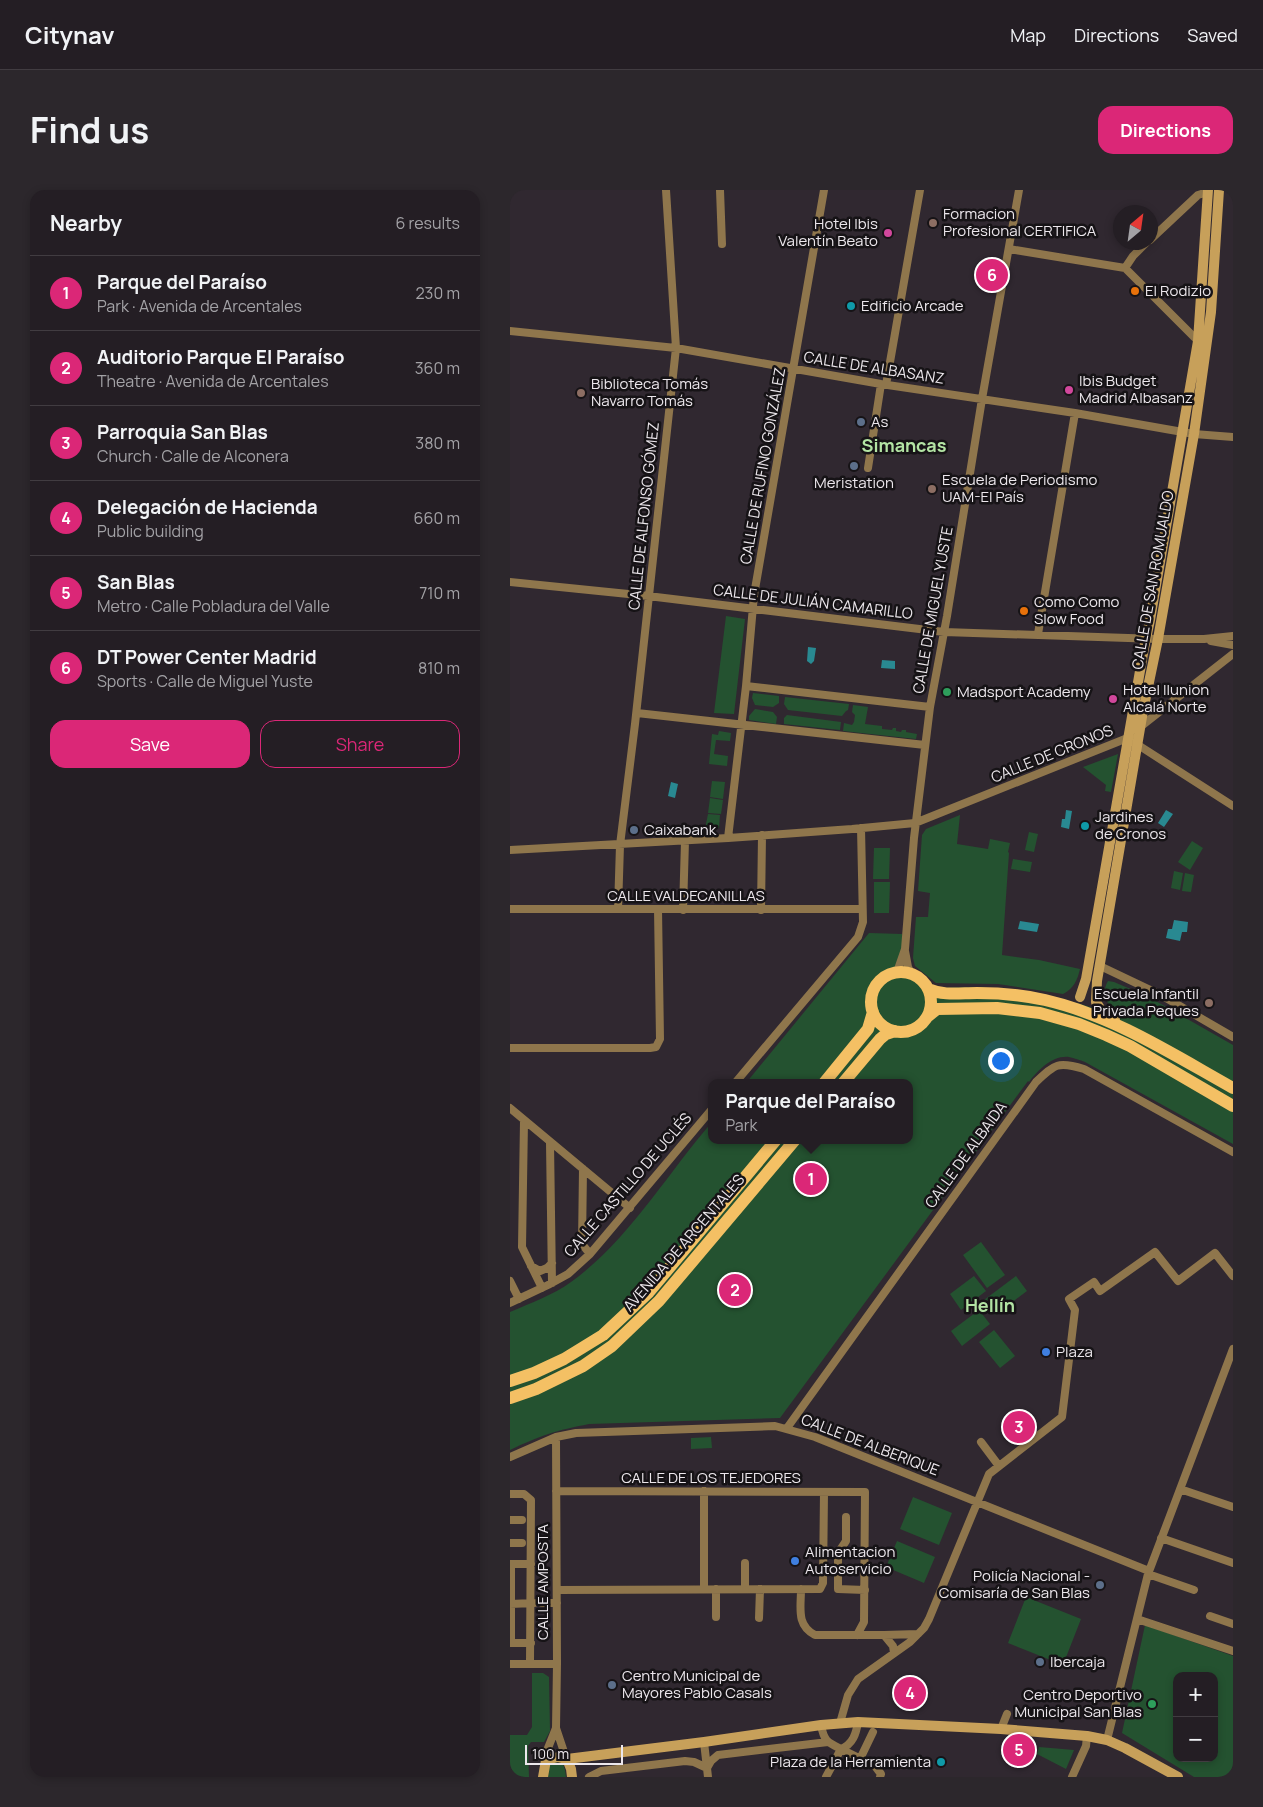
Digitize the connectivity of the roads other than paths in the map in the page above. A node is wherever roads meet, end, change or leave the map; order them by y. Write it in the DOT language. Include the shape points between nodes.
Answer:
graph roads {
  1 [pos="666,190"];
  2 [pos="720,190"];
  3 [pos="824,190"];
  4 [pos="920,190"];
  5 [pos="1019,190"];
  6 [pos="1219,190"];
  7 [pos="1208,191"];
  8 [pos="1158,232"];
  9 [pos="722,244"];
  10 [pos="1009,249"];
  11 [pos="1139,250"];
  12 [pos="1125,268"];
  13 [pos="510,332"];
  14 [pos="1198,341"];
  15 [pos="676,348"];
  16 [pos="794,369"];
  17 [pos="884,384"];
  18 [pos="982,399"];
  19 [pos="1074,413"];
  20 [pos="1183,432"];
  21 [pos="1194,434"];
  22 [pos="1233,437"];
  23 [pos="868,468"];
  24 [pos="510,582"];
  25 [pos="648,596"];
  26 [pos="753,610"];
  27 [pos="944,632"];
  28 [pos="1038,634"];
  29 [pos="1233,636"];
  30 [pos="1146,638"];
  31 [pos="1158,639"];
  32 [pos="1204,639"];
  33 [pos="1233,645"];
  34 [pos="1233,654"];
  35 [pos="746,686"];
  36 [pos="930,707"];
  37 [pos="637,713"];
  38 [pos="742,724"];
  39 [pos="1141,725"];
  40 [pos="1133,742"];
  41 [pos="925,746"];
  42 [pos="1233,806"];
  43 [pos="915,823"];
  44 [pos="861,828"];
  45 [pos="762,835"];
  46 [pos="728,838"];
  47 [pos="685,841"];
  48 [pos="620,845"];
  49 [pos="510,850"];
  50 [pos="510,909"];
  51 [pos="618,909"];
  52 [pos="658,909"];
  53 [pos="862,909"];
  54 [pos="683,910"];
  55 [pos="761,910"];
  56 [pos="905,949"];
  57 [pos="1100,966"];
  58 [pos="897,972"];
  59 [pos="911,973"];
  60 [pos="928,989"];
  61 [pos="1080,997"];
  62 [pos="1096,1002"];
  63 [pos="1062,1005"];
  64 [pos="873,1012"];
  65 [pos="1085,1012"];
  66 [pos="1040,1013"];
  67 [pos="927,1017"];
  68 [pos="895,1031"];
  69 [pos="1106,1035"];
  70 [pos="1233,1037"];
  71 [pos="1152,1042"];
  72 [pos="510,1048"];
  73 [pos="738,1079"];
  74 [pos="827,1079"];
  75 [pos="846,1079"];
  76 [pos="1233,1088"];
  77 [pos="1233,1106"];
  78 [pos="510,1108"];
  79 [pos="708,1114"];
  80 [pos="524,1121"];
  81 [pos="550,1143"];
  82 [pos="773,1144"];
  83 [pos="792,1144"];
  84 [pos="1233,1152"];
  85 [pos="583,1169"];
  86 [pos="630,1208"];
  87 [pos="590,1254"];
  88 [pos="552,1263"];
  89 [pos="531,1266"];
  90 [pos="1233,1276"];
  91 [pos="510,1281"];
  92 [pos="552,1283"];
  93 [pos="542,1288"];
  94 [pos="519,1299"];
  95 [pos="510,1303"];
  96 [pos="1233,1350"];
  97 [pos="1230,1364"];
  98 [pos="510,1381"];
  99 [pos="510,1398"];
  100 [pos="787,1428"];
  101 [pos="556,1437"];
  102 [pos="980,1442"];
  103 [pos="510,1457"];
  104 [pos="999,1466"];
  105 [pos="1180,1489"];
  106 [pos="556,1491"];
  107 [pos="704,1491"];
  108 [pos="824,1492"];
  109 [pos="510,1494"];
  110 [pos="977,1502"];
  111 [pos="1233,1507"];
  112 [pos="846,1517"];
  113 [pos="510,1520"];
  114 [pos="522,1520"];
  115 [pos="1161,1538"];
  116 [pos="510,1543"];
  117 [pos="522,1543"];
  118 [pos="838,1553"];
  119 [pos="823,1554"];
  120 [pos="745,1563"];
  121 [pos="510,1564"];
  122 [pos="531,1564"];
  123 [pos="1233,1564"];
  124 [pos="1149,1572"];
  125 [pos="704,1589"];
  126 [pos="716,1589"];
  127 [pos="745,1589"];
  128 [pos="760,1589"];
  129 [pos="801,1589"];
  130 [pos="557,1590"];
  131 [pos="865,1590"];
  132 [pos="1194,1590"];
  133 [pos="536,1603"];
  134 [pos="557,1603"];
  135 [pos="511,1604"];
  136 [pos="1210,1616"];
  137 [pos="716,1617"];
  138 [pos="758,1618"];
  139 [pos="1137,1619"];
  140 [pos="1233,1624"];
  141 [pos="918,1634"];
  142 [pos="857,1635"];
  143 [pos="884,1635"];
  144 [pos="510,1643"];
  145 [pos="531,1643"];
  146 [pos="1233,1651"];
  147 [pos="894,1653"];
  148 [pos="510,1664"];
  149 [pos="530,1664"];
  150 [pos="557,1664"];
  151 [pos="1007,1714"];
  152 [pos="858,1722"];
  153 [pos="840,1723"];
  154 [pos="821,1725"];
  155 [pos="556,1728"];
  156 [pos="1001,1729"];
  157 [pos="873,1732"];
  158 [pos="1088,1736"];
  159 [pos="1107,1740"];
  160 [pos="704,1742"];
  161 [pos="828,1742"];
  162 [pos="841,1749"];
  163 [pos="586,1757"];
  164 [pos="566,1758"];
  165 [pos="860,1759"];
  166 [pos="546,1760"];
  167 [pos="707,1768"];
  168 [pos="571,1773"];
  169 [pos="543,1777"];
  170 [pos="589,1777"];
  171 [pos="708,1777"];
  172 [pos="826,1777"];
  173 [pos="880,1777"];
  174 [pos="1072,1777"];
  175 [pos="1178,1777"];
  1 -- 15 [label="street, CALLE DE ALFONSO GÓMEZ"];
  2 -- 9 [label="street"];
  3 -- 16 [label="street, CALLE DE RUFINO GONZÁLEZ"];
  4 -- 17 [label="street"];
  5 -- 10 [label="street, CALLE DE MIGUEL YUSTE"];
  6 -- 21 [label="main road, CALLE DE SAN ROMUALDO" via="1211,312"];
  7 -- 8 [label="street" via="1198,195"];
  7 -- 14 [label="main road, CALLE DE SAN ROMUALDO"];
  10 -- 12 [label="street"];
  10 -- 18 [label="street, CALLE DE MIGUEL YUSTE"];
  11 -- 12 [label="street"];
  12 -- 14 [label="street"];
  13 -- 15 [label="street, CALLE DE ALBASANZ"];
  14 -- 20 [label="main road, CALLE DE SAN ROMUALDO"];
  15 -- 16 [label="street, CALLE DE ALBASANZ"];
  15 -- 25 [label="street, CALLE DE ALFONSO GÓMEZ"];
  16 -- 17 [label="street, CALLE DE ALBASANZ"];
  16 -- 26 [label="street, CALLE DE RUFINO GONZÁLEZ"];
  17 -- 18 [label="street, CALLE DE ALBASANZ"];
  17 -- 23 [label="street"];
  18 -- 19 [label="street, CALLE DE ALBASANZ"];
  18 -- 27 [label="street, CALLE DE MIGUEL YUSTE"];
  19 -- 20 [label="street, CALLE DE ALBASANZ"];
  19 -- 28 [label="street"];
  20 -- 21 [label="street, CALLE DE ALBASANZ"];
  20 -- 30 [label="main road, CALLE DE SAN ROMUALDO"];
  21 -- 22 [label="street, CALLE DE ALBASANZ"];
  21 -- 31 [label="main road, CALLE DE SAN ROMUALDO"];
  24 -- 25 [label="street, CALLE DE JULIÁN CAMARILLO"];
  25 -- 26 [label="street, CALLE DE JULIÁN CAMARILLO"];
  25 -- 37 [label="street, CALLE DE ALFONSO GÓMEZ"];
  26 -- 27 [label="street, CALLE DE JULIÁN CAMARILLO"];
  26 -- 35 [label="street, CALLE DE RUFINO GONZÁLEZ"];
  27 -- 28 [label="street, CALLE DE JULIÁN CAMARILLO"];
  27 -- 36 [label="street, CALLE DE MIGUEL YUSTE"];
  28 -- 30 [label="street, CALLE DE JULIÁN CAMARILLO"];
  29 -- 32 [label="street, CALLE DE JULIÁN CAMARILLO"];
  30 -- 31 [label="street, CALLE DE JULIÁN CAMARILLO"];
  30 -- 40 [label="main road, CALLE DE SAN ROMUALDO"];
  31 -- 32 [label="street, CALLE DE JULIÁN CAMARILLO"];
  31 -- 39 [label="main road, CALLE DE SAN ROMUALDO"];
  32 -- 33 [label="street, CALLE DE JULIÁN CAMARILLO"];
  34 -- 39 [label="street"];
  35 -- 36 [label="street"];
  35 -- 38 [label="street, CALLE DE RUFINO GONZÁLEZ"];
  36 -- 41 [label="street, CALLE DE MIGUEL YUSTE"];
  37 -- 38 [label="street"];
  37 -- 48 [label="street, CALLE DE ALFONSO GÓMEZ"];
  38 -- 41 [label="street"];
  38 -- 46 [label="street, CALLE DE RUFINO GONZÁLEZ"];
  39 -- 40 [label="main road, CALLE DE SAN ROMUALDO"];
  40 -- 42 [label="street"];
  40 -- 43 [label="street, CALLE DE CRONOS"];
  40 -- 57 [label="main road, CALLE DE SAN ROMUALDO"];
  40 -- 61 [label="main road, CALLE DE SAN ROMUALDO"];
  41 -- 43 [label="street, CALLE DE MIGUEL YUSTE"];
  43 -- 44 [label="street, CALLE DE CRONOS"];
  43 -- 56 [label="street, CALLE DE MIGUEL YUSTE"];
  44 -- 45 [label="street, CALLE DE CRONOS"];
  44 -- 53 [label="street"];
  45 -- 46 [label="street, CALLE DE CRONOS"];
  45 -- 55 [label="street"];
  46 -- 47 [label="street, CALLE DE CRONOS"];
  47 -- 48 [label="street, CALLE DE CRONOS"];
  47 -- 54 [label="street"];
  48 -- 49 [label="street, CALLE DE CRONOS"];
  48 -- 51 [label="street, CALLE DE ALFONSO GÓMEZ"];
  50 -- 51 [label="street, CALLE VALDECANILLAS"];
  51 -- 52 [label="street, CALLE VALDECANILLAS"];
  52 -- 54 [label="street, CALLE VALDECANILLAS"];
  52 -- 72 [label="street" via="660,1039 656,1047"];
  53 -- 55 [label="street, CALLE VALDECANILLAS"];
  53 -- 73 [label="street" via="863,922 858,936"];
  54 -- 55 [label="street, CALLE VALDECANILLAS"];
  56 -- 58 [label="street, CALLE DE MIGUEL YUSTE"];
  56 -- 59 [label="street, CALLE DE MIGUEL YUSTE"];
  57 -- 62 [label="main road, CALLE DE SAN ROMUALDO"];
  57 -- 70 [label="street" via="1161,995"];
  58 -- 59 [label="main road"];
  58 -- 64 [label="main road" via="884,976 875,986 871,999"];
  59 -- 60 [label="main road"];
  60 -- 63 [label="main road" via="941,994 1020,996"];
  60 -- 67 [label="main road" via="931,1006"];
  61 -- 63 [label="main road"];
  61 -- 65 [label="main road"];
  62 -- 65 [label="main road"];
  62 -- 71 [label="main road" via="1104,1013 1143,1033"];
  63 -- 65 [label="main road"];
  64 -- 68 [label="main road" via="881,1024"];
  64 -- 74 [label="main road" via="868,1030"];
  65 -- 66 [label="main road" via="1072,1016"];
  65 -- 69 [label="main road" via="1097,1029"];
  65 -- 71 [label="main road"];
  66 -- 67 [label="main road" via="997,1008 937,1009"];
  66 -- 69 [label="main road"];
  67 -- 68 [label="main road" via="910,1030"];
  68 -- 75 [label="main road" via="880,1039"];
  69 -- 77 [label="main road"];
  71 -- 76 [label="main road"];
  78 -- 80 [label="street"];
  79 -- 86 [label="street, CALLE CASTILLO DE UCLÉS"];
  80 -- 81 [label="street"];
  80 -- 89 [label="street" via="522,1247"];
  81 -- 85 [label="street"];
  81 -- 88 [label="street"];
  82 -- 98 [label="main road, AVENIDA DE ARCENTALES" via="650,1292 603,1335 575,1354"];
  83 -- 99 [label="main road, AVENIDA DE ARCENTALES" via="659,1301 612,1346 583,1366"];
  84 -- 100 [label="street, CALLE DE ALBAIDA" via="1084,1068 1067,1063 1050,1069 1032,1088"];
  85 -- 86 [label="street"];
  85 -- 87 [label="street" via="582,1244"];
  86 -- 87 [label="street, CALLE CASTILLO DE UCLÉS"];
  87 -- 92 [label="street, CALLE CASTILLO DE UCLÉS" via="568,1274"];
  88 -- 89 [label="street" via="540,1271"];
  88 -- 92 [label="street"];
  89 -- 93 [label="street"];
  90 -- 104 [label="street" via="1215,1253 1178,1281 1155,1252 1100,1291 1094,1282 1069,1299 1075,1310 1062,1417"];
  91 -- 94 [label="street"];
  92 -- 93 [label="street, CALLE CASTILLO DE UCLÉS"];
  93 -- 94 [label="street, CALLE CASTILLO DE UCLÉS"];
  94 -- 95 [label="street, CALLE CASTILLO DE UCLÉS"];
  96 -- 97 [label="street"];
  97 -- 105 [label="street"];
  100 -- 101 [label="street, CALLE DE ALBERIQUE" via="576,1433"];
  100 -- 110 [label="street, CALLE DE ALBERIQUE"];
  101 -- 103 [label="street, CALLE DE ALBERIQUE"];
  101 -- 106 [label="street, CALLE AMPOSTA"];
  102 -- 104 [label="street"];
  104 -- 110 [label="street" via="989,1474"];
  105 -- 111 [label="street"];
  105 -- 115 [label="street"];
  106 -- 107 [label="street, CALLE DE LOS TEJEDORES"];
  106 -- 130 [label="street, CALLE AMPOSTA"];
  107 -- 108 [label="street, CALLE DE LOS TEJEDORES"];
  107 -- 125 [label="street"];
  108 -- 119 [label="street"];
  108 -- 131 [label="street, CALLE DE LOS TEJEDORES" via="865,1492"];
  109 -- 122 [label="street" via="524,1494 531,1500"];
  110 -- 124 [label="street, CALLE DE ALBERIQUE"];
  110 -- 141 [label="street" via="929,1619"];
  112 -- 118 [label="street" via="846,1541"];
  113 -- 114 [label="street"];
  115 -- 123 [label="street"];
  115 -- 124 [label="street"];
  116 -- 117 [label="street"];
  118 -- 119 [label="street"];
  118 -- 131 [label="street" via="838,1589"];
  119 -- 129 [label="street" via="820,1589"];
  120 -- 127 [label="street"];
  121 -- 122 [label="street"];
  121 -- 135 [label="street"];
  122 -- 133 [label="street"];
  124 -- 132 [label="street, CALLE DE ALBERIQUE"];
  124 -- 139 [label="street"];
  125 -- 126 [label="street"];
  125 -- 130 [label="street"];
  126 -- 127 [label="street"];
  126 -- 137 [label="street"];
  127 -- 128 [label="street"];
  128 -- 129 [label="street"];
  128 -- 138 [label="street"];
  129 -- 142 [label="street" via="802,1622 806,1630 815,1635"];
  130 -- 134 [label="street, CALLE AMPOSTA"];
  131 -- 142 [label="street" via="864,1622"];
  133 -- 134 [label="street"];
  133 -- 135 [label="street"];
  133 -- 145 [label="street"];
  134 -- 150 [label="street, CALLE AMPOSTA"];
  135 -- 144 [label="street"];
  136 -- 140 [label="street"];
  139 -- 146 [label="street"];
  139 -- 159 [label="street"];
  141 -- 143 [label="street"];
  141 -- 147 [label="street"];
  142 -- 143 [label="street"];
  143 -- 147 [label="street"];
  144 -- 145 [label="street"];
  145 -- 149 [label="street"];
  147 -- 153 [label="street" via="858,1679 848,1695"];
  148 -- 149 [label="street"];
  149 -- 150 [label="street"];
  150 -- 155 [label="street, CALLE AMPOSTA"];
  151 -- 156 [label="street"];
  152 -- 153 [label="main road"];
  152 -- 156 [label="main road"];
  152 -- 162 [label="street" via="852,1740"];
  153 -- 154 [label="main road"];
  154 -- 160 [label="main road"];
  154 -- 161 [label="street" via="823,1737"];
  155 -- 164 [label="street, CALLE AMPOSTA"];
  155 -- 166 [label="street, CALLE AMPOSTA"];
  156 -- 158 [label="main road"];
  157 -- 165 [label="street"];
  158 -- 159 [label="main road"];
  158 -- 174 [label="street"];
  159 -- 175 [label="main road"];
  160 -- 163 [label="main road"];
  160 -- 167 [label="street"];
  161 -- 162 [label="street"];
  161 -- 167 [label="street" via="718,1755"];
  162 -- 165 [label="street"];
  162 -- 172 [label="street"];
  163 -- 164 [label="main road"];
  163 -- 168 [label="main road"];
  164 -- 166 [label="main road"];
  164 -- 168 [label="main road"];
  165 -- 173 [label="street" via="875,1766"];
  166 -- 169 [label="main road"];
  167 -- 170 [label="street" via="685,1761 601,1771"];
  167 -- 171 [label="street"];
}
